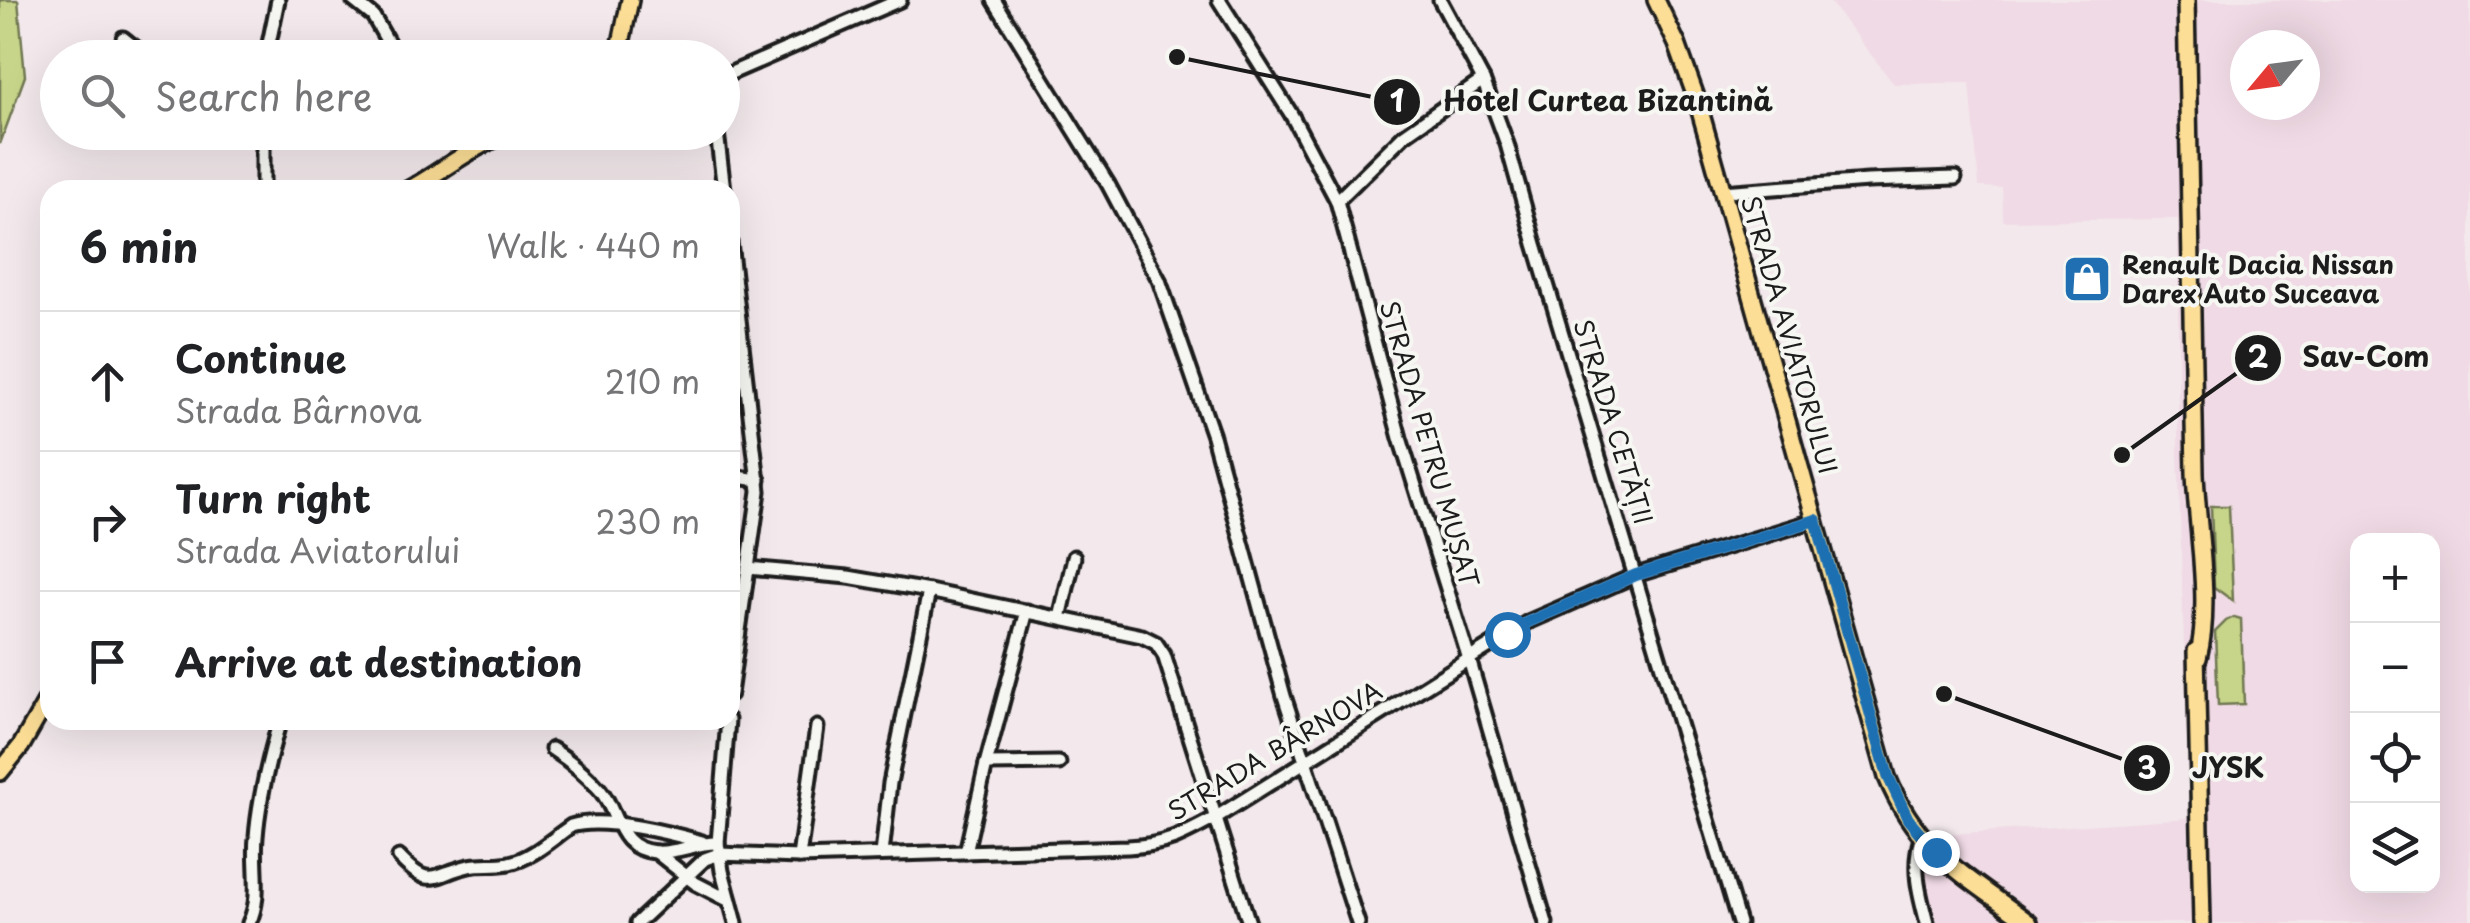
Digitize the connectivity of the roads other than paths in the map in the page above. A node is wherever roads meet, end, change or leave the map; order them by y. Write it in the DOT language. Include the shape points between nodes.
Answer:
graph roads {
  1 [pos="278,0"];
  2 [pos="354,0"];
  3 [pos="630,0"];
  4 [pos="900,0"];
  5 [pos="994,0"];
  6 [pos="1219,0"];
  7 [pos="1440,0"];
  8 [pos="1656,0"];
  9 [pos="2186,0"];
  10 [pos="123,38"];
  11 [pos="126,40"];
  12 [pos="270,40"];
  13 [pos="387,40"];
  14 [pos="622,40"];
  15 [pos="740,69"];
  16 [pos="1482,80"];
  17 [pos="263,150"];
  18 [pos="474,150"];
  19 [pos="719,150"];
  20 [pos="1955,178"];
  21 [pos="263,180"];
  22 [pos="425,180"];
  23 [pos="723,180"];
  24 [pos="1722,192"];
  25 [pos="1338,200"];
  26 [pos="740,354"];
  27 [pos="740,477"];
  28 [pos="759,480"];
  29 [pos="1816,520"];
  30 [pos="1074,557"];
  31 [pos="748,568"];
  32 [pos="1636,575"];
  33 [pos="929,591"];
  34 [pos="740,593"];
  35 [pos="1026,611"];
  36 [pos="1060,618"];
  37 [pos="1469,659"];
  38 [pos="40,713"];
  39 [pos="816,728"];
  40 [pos="278,730"];
  41 [pos="727,730"];
  42 [pos="552,748"];
  43 [pos="1305,761"];
  44 [pos="1060,763"];
  45 [pos="986,764"];
  46 [pos="0,772"];
  47 [pos="1215,818"];
  48 [pos="618,826"];
  49 [pos="1922,838"];
  50 [pos="702,842"];
  51 [pos="718,849"];
  52 [pos="656,852"];
  53 [pos="966,852"];
  54 [pos="882,854"];
  55 [pos="399,857"];
  56 [pos="799,857"];
  57 [pos="687,878"];
  58 [pos="730,901"];
  59 [pos="248,923"];
  60 [pos="637,923"];
  61 [pos="736,923"];
  62 [pos="1249,923"];
  63 [pos="1358,923"];
  64 [pos="1546,923"];
  65 [pos="1739,923"];
  66 [pos="1928,923"];
  67 [pos="2030,923"];
  68 [pos="2202,923"];
  1 -- 12 [label="street"];
  2 -- 13 [label="street"];
  3 -- 14 [label="main road"];
  4 -- 15 [label="street"];
  5 -- 43 [label="street" via="1159,280 1213,436"];
  6 -- 25 [label="street, STRADA PETRU MUȘAT"];
  7 -- 16 [label="street, STRADA CETĂȚII"];
  8 -- 24 [label="main road, STRADA AVIATORULUI" via="1687,71"];
  9 -- 68 [label="main road"];
  10 -- 11 [label="street"];
  16 -- 25 [label="street" via="1404,135"];
  16 -- 32 [label="street, STRADA CETĂȚII"];
  17 -- 21 [label="street"];
  18 -- 22 [label="main road"];
  19 -- 23 [label="street"];
  20 -- 24 [label="street"];
  24 -- 29 [label="main road, STRADA AVIATORULUI"];
  25 -- 37 [label="street, STRADA PETRU MUȘAT" via="1400,438"];
  26 -- 28 [label="street"];
  27 -- 28 [label="street"];
  28 -- 31 [label="street"];
  29 -- 32 [label="street, STRADA BÂRNOVA"];
  29 -- 49 [label="main road, STRADA AVIATORULUI" via="1888,776"];
  30 -- 36 [label="street"];
  31 -- 33 [label="street"];
  31 -- 34 [label="street"];
  32 -- 37 [label="street, STRADA BÂRNOVA" via="1528,622"];
  32 -- 65 [label="street, STRADA CETĂȚII"];
  33 -- 35 [label="street"];
  33 -- 54 [label="street"];
  35 -- 36 [label="street"];
  35 -- 45 [label="street"];
  36 -- 47 [label="street" via="1142,636 1160,648"];
  37 -- 43 [label="street, STRADA BÂRNOVA"];
  37 -- 64 [label="street, STRADA PETRU MUȘAT"];
  38 -- 46 [label="main road"];
  39 -- 56 [label="street"];
  40 -- 59 [label="street" via="258,817 256,893"];
  41 -- 51 [label="street"];
  42 -- 48 [label="street" via="601,791"];
  43 -- 47 [label="street, STRADA BÂRNOVA"];
  43 -- 63 [label="street"];
  44 -- 45 [label="street"];
  45 -- 53 [label="street"];
  47 -- 53 [label="street, STRADA BÂRNOVA" via="1155,846"];
  47 -- 62 [label="street"];
  48 -- 50 [label="street"];
  48 -- 52 [label="street" via="638,847"];
  48 -- 55 [label="street" via="570,826 510,864 466,866 437,877 418,875"];
  49 -- 66 [label="street" via="1916,876"];
  49 -- 67 [label="main road, STRADA AVIATORULUI"];
  50 -- 51 [label="street, STRADA BÂRNOVA"];
  50 -- 52 [label="street"];
  51 -- 56 [label="street, STRADA BÂRNOVA"];
  51 -- 57 [label="street"];
  51 -- 58 [label="street"];
  52 -- 57 [label="street"];
  53 -- 54 [label="street, STRADA BÂRNOVA"];
  54 -- 56 [label="street, STRADA BÂRNOVA"];
  57 -- 58 [label="street"];
  57 -- 60 [label="street"];
  58 -- 61 [label="street"];
}
